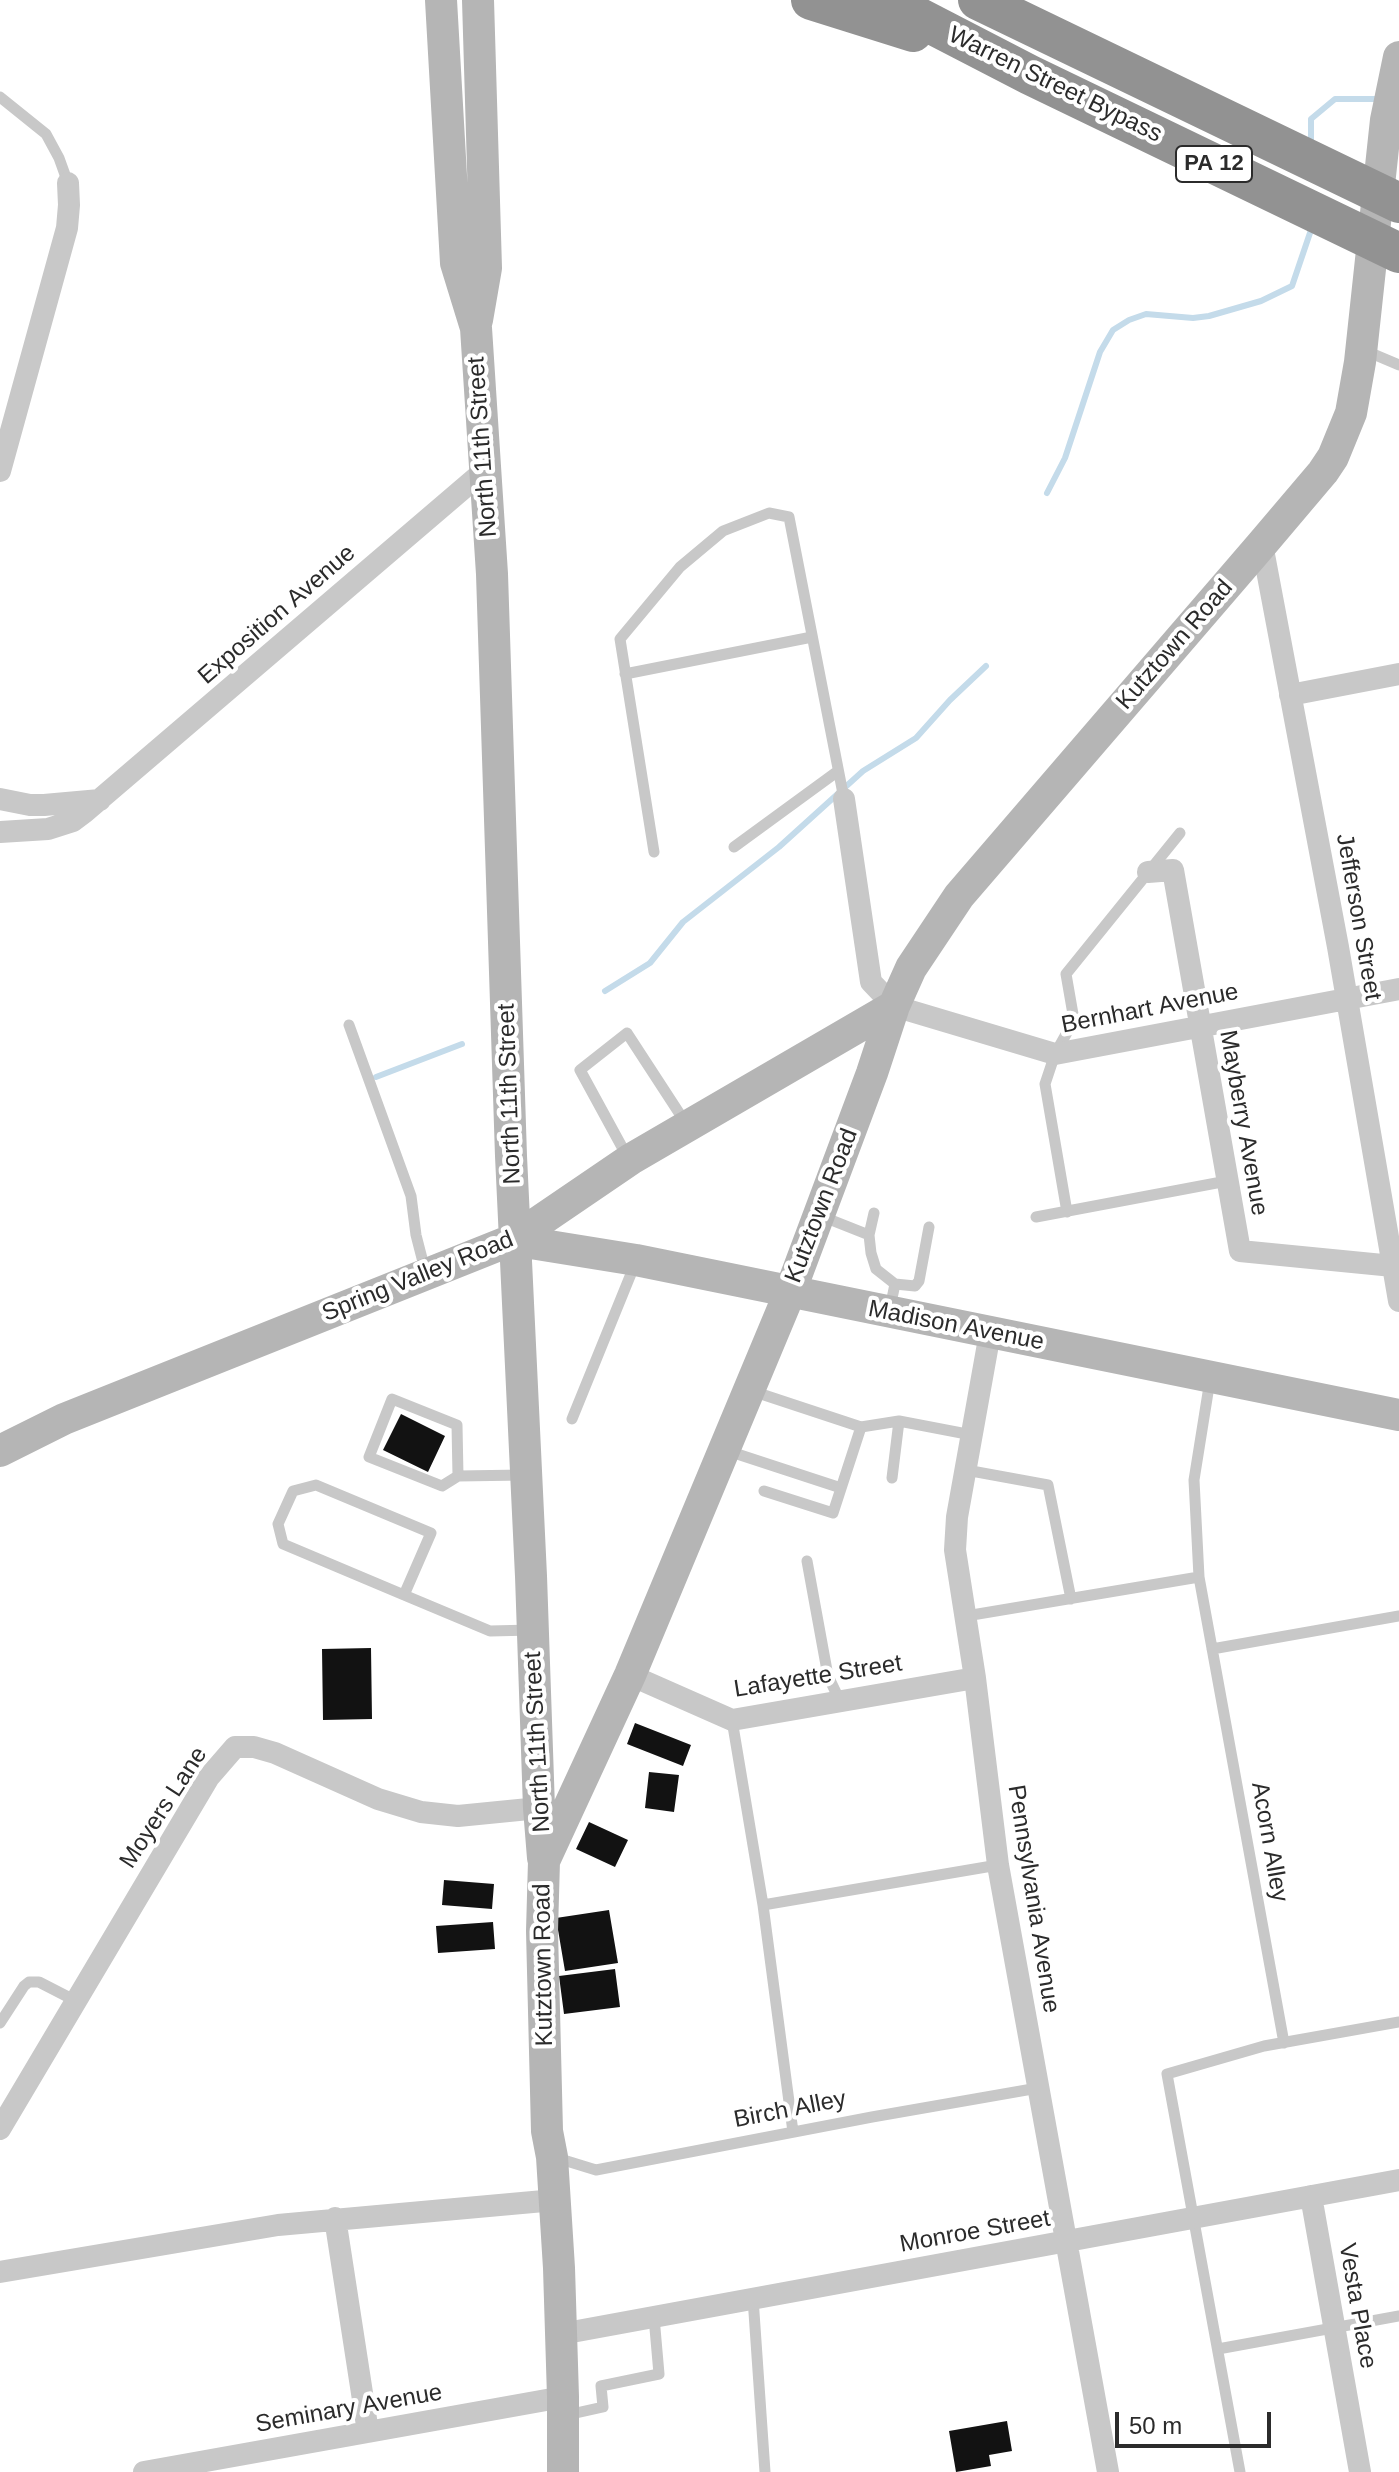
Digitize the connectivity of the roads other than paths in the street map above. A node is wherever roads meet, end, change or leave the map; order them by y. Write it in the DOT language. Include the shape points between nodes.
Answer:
graph roads {
  1 [pos="441,0"];
  2 [pos="478,0"];
  3 [pos="811,0"];
  4 [pos="885,0"];
  5 [pos="988,4"];
  6 [pos="1397,67"];
  7 [pos="1030,75"];
  8 [pos="0,97"];
  9 [pos="68,183"];
  10 [pos="1399,203"];
  11 [pos="1399,253"];
  12 [pos="476,328"];
  13 [pos="1362,350"];
  14 [pos="1399,365"];
  15 [pos="485,470"];
  16 [pos="0,471"];
  17 [pos="1262,544"];
  18 [pos="812,637"];
  19 [pos="625,674"];
  20 [pos="1399,674"];
  21 [pos="1290,695"];
  22 [pos="838,771"];
  23 [pos="0,793"];
  24 [pos="0,799"];
  25 [pos="844,799"];
  26 [pos="101,800"];
  27 [pos="30,805"];
  28 [pos="0,832"];
  29 [pos="1180,833"];
  30 [pos="734,847"];
  31 [pos="654,852"];
  32 [pos="1148,872"];
  33 [pos="1399,989"];
  34 [pos="1346,999"];
  35 [pos="894,1006"];
  36 [pos="349,1025"];
  37 [pos="1200,1026"];
  38 [pos="1055,1054"];
  39 [pos="688,1126"];
  40 [pos="629,1161"];
  41 [pos="1227,1181"];
  42 [pos="1067,1212"];
  43 [pos="874,1213"];
  44 [pos="819,1216"];
  45 [pos="1036,1217"];
  46 [pos="929,1227"];
  47 [pos="869,1235"];
  48 [pos="512,1240"];
  49 [pos="636,1260"];
  50 [pos="1396,1267"];
  51 [pos="426,1275"];
  52 [pos="790,1292"];
  53 [pos="892,1298"];
  54 [pos="1399,1301"];
  55 [pos="990,1333"];
  56 [pos="1210,1376"];
  57 [pos="748,1389"];
  58 [pos="1399,1415"];
  59 [pos="572,1419"];
  60 [pos="899,1421"];
  61 [pos="861,1427"];
  62 [pos="972,1435"];
  63 [pos="723,1449"];
  64 [pos="0,1451"];
  65 [pos="966,1470"];
  66 [pos="526,1475"];
  67 [pos="458,1476"];
  68 [pos="892,1478"];
  69 [pos="841,1488"];
  70 [pos="764,1491"];
  71 [pos="807,1561"];
  72 [pos="1199,1577"];
  73 [pos="404,1595"];
  74 [pos="1071,1599"];
  75 [pos="966,1616"];
  76 [pos="1399,1616"];
  77 [pos="533,1630"];
  78 [pos="1212,1649"];
  79 [pos="630,1675"];
  80 [pos="975,1678"];
  81 [pos="840,1701"];
  82 [pos="732,1720"];
  83 [pos="539,1808"];
  84 [pos="544,1861"];
  85 [pos="998,1865"];
  86 [pos="763,1905"];
  87 [pos="76,2001"];
  88 [pos="1399,2022"];
  89 [pos="0,2023"];
  90 [pos="1284,2043"];
  91 [pos="1038,2088"];
  92 [pos="0,2129"];
  93 [pos="793,2132"];
  94 [pos="552,2157"];
  95 [pos="1399,2180"];
  96 [pos="1311,2196"];
  97 [pos="555,2200"];
  98 [pos="1195,2217"];
  99 [pos="335,2218"];
  100 [pos="1067,2242"];
  101 [pos="0,2272"];
  102 [pos="753,2298"];
  103 [pos="1399,2316"];
  104 [pos="654,2317"];
  105 [pos="1335,2328"];
  106 [pos="561,2334"];
  107 [pos="1218,2349"];
  108 [pos="563,2406"];
  109 [pos="368,2432"];
  110 [pos="144,2472"];
  111 [pos="563,2472"];
  112 [pos="765,2472"];
  113 [pos="1108,2472"];
  114 [pos="1240,2472"];
  115 [pos="1360,2472"];
  1 -- 12 [label="main road, North 11th Street" via="456,263"];
  2 -- 12 [label="main road, North 11th Street" via="486,268"];
  3 -- 7 [label="highway"];
  4 -- 7 [label="highway, Warren Street Bypass / PA 12"];
  5 -- 10 [label="highway, Warren Street Bypass / PA 12"];
  6 -- 13 [label="main road, Kutztown Road" via="1386,120"];
  7 -- 11 [label="highway, Warren Street Bypass / PA 12"];
  8 -- 9 [label="lane" via="46,134"];
  9 -- 16 [label="street" via="67,228"];
  12 -- 15 [label="main road, North 11th Street"];
  13 -- 14 [label="lane"];
  13 -- 17 [label="main road, Kutztown Road" via="1351,413 1333,457"];
  15 -- 26 [label="street, Exposition Avenue"];
  15 -- 66 [label="main road, North 11th Street"];
  17 -- 21 [label="street, Jefferson Street"];
  17 -- 35 [label="main road, Kutztown Road" via="959,896 911,968"];
  18 -- 19 [label="lane"];
  18 -- 19 [label="lane" via="789,517 769,513 723,531 680,567 620,639"];
  18 -- 22 [label="lane"];
  19 -- 31 [label="lane"];
  20 -- 21 [label="street"];
  21 -- 34 [label="street, Jefferson Street"];
  22 -- 25 [label="lane"];
  22 -- 30 [label="lane"];
  23 -- 27 [label="street"];
  24 -- 27 [label="street"];
  25 -- 35 [label="street" via="871,982"];
  26 -- 27 [label="street"];
  26 -- 28 [label="street, Exposition Avenue" via="61,826"];
  29 -- 32 [label="lane"];
  32 -- 37 [label="street, Mayberry Avenue" via="1173,870"];
  32 -- 38 [label="lane" via="1066,974 1074,1020"];
  33 -- 34 [label="street, Bernhart Avenue"];
  34 -- 37 [label="street, Bernhart Avenue"];
  34 -- 50 [label="street, Jefferson Street"];
  35 -- 38 [label="street, Bernhart Avenue"];
  35 -- 39 [label="main road, Spring Valley Road"];
  35 -- 44 [label="main road, Kutztown Road"];
  36 -- 51 [label="lane" via="411,1196"];
  37 -- 38 [label="street, Bernhart Avenue"];
  37 -- 41 [label="street, Mayberry Avenue"];
  38 -- 42 [label="lane" via="1045,1084"];
  39 -- 40 [label="main road, Spring Valley Road"];
  39 -- 40 [label="lane" via="627,1033 580,1070"];
  40 -- 48 [label="main road, Spring Valley Road"];
  41 -- 42 [label="lane"];
  41 -- 50 [label="street, Mayberry Avenue" via="1240,1251"];
  42 -- 45 [label="lane"];
  43 -- 47 [label="lane"];
  44 -- 47 [label="lane"];
  44 -- 52 [label="main road, Kutztown Road"];
  46 -- 53 [label="lane" via="919,1281"];
  47 -- 53 [label="lane" via="876,1269"];
  48 -- 49 [label="main road, Madison Avenue"];
  48 -- 51 [label="main road, Spring Valley Road"];
  49 -- 52 [label="main road, Madison Avenue"];
  49 -- 59 [label="lane"];
  50 -- 54 [label="street, Jefferson Street"];
  51 -- 64 [label="main road, Spring Valley Road" via="64,1419"];
  52 -- 53 [label="main road, Madison Avenue"];
  52 -- 57 [label="main road, Kutztown Road"];
  53 -- 55 [label="main road, Madison Avenue"];
  55 -- 56 [label="main road, Madison Avenue"];
  55 -- 62 [label="street, Pennsylvania Avenue"];
  56 -- 58 [label="main road, Madison Avenue"];
  56 -- 72 [label="lane, Acorn Alley" via="1194,1480"];
  57 -- 61 [label="lane"];
  57 -- 63 [label="main road, Kutztown Road"];
  60 -- 61 [label="lane"];
  60 -- 62 [label="lane"];
  60 -- 68 [label="lane"];
  61 -- 69 [label="lane"];
  62 -- 65 [label="street, Pennsylvania Avenue"];
  63 -- 69 [label="lane"];
  63 -- 79 [label="main road, Kutztown Road"];
  65 -- 74 [label="lane" via="1048,1485"];
  65 -- 75 [label="street, Pennsylvania Avenue" via="955,1550"];
  66 -- 67 [label="lane"];
  66 -- 77 [label="main road, North 11th Street"];
  67 -- 67 [label="lane" via="457,1425 392,1399 369,1457 442,1486"];
  69 -- 70 [label="lane" via="833,1513"];
  71 -- 81 [label="lane" via="828,1676"];
  72 -- 74 [label="lane"];
  72 -- 78 [label="lane, Acorn Alley"];
  73 -- 73 [label="lane" via="283,1544 278,1524 293,1491 316,1485 431,1533"];
  73 -- 77 [label="lane" via="490,1631"];
  74 -- 75 [label="lane"];
  75 -- 80 [label="street, Pennsylvania Avenue"];
  76 -- 78 [label="lane"];
  77 -- 83 [label="main road, North 11th Street"];
  78 -- 90 [label="lane, Acorn Alley"];
  79 -- 82 [label="street, Lafayette Street"];
  79 -- 84 [label="main road, Kutztown Road"];
  80 -- 81 [label="street, Lafayette Street"];
  80 -- 85 [label="street, Pennsylvania Avenue"];
  81 -- 82 [label="street, Lafayette Street"];
  82 -- 86 [label="lane"];
  83 -- 84 [label="main road, North 11th Street"];
  83 -- 87 [label="street, Moyers Lane" via="458,1816 421,1812 378,1799 275,1753 235,1747 209,1777"];
  84 -- 94 [label="main road, Kutztown Road" via="547,2131"];
  85 -- 86 [label="lane"];
  85 -- 91 [label="street, Pennsylvania Avenue"];
  86 -- 93 [label="lane"];
  87 -- 89 [label="lane" via="29,1982"];
  87 -- 92 [label="street, Moyers Lane"];
  88 -- 90 [label="lane"];
  90 -- 98 [label="lane" via="1167,2074"];
  91 -- 93 [label="lane, Birch Alley"];
  91 -- 100 [label="street, Pennsylvania Avenue"];
  93 -- 94 [label="lane, Birch Alley" via="596,2170"];
  94 -- 97 [label="main road, Kutztown Road"];
  95 -- 96 [label="street, Monroe Street"];
  96 -- 98 [label="street, Monroe Street"];
  96 -- 105 [label="street, Vesta Place"];
  97 -- 99 [label="street"];
  97 -- 106 [label="main road, Kutztown Road"];
  98 -- 100 [label="street, Monroe Street"];
  98 -- 107 [label="lane"];
  99 -- 101 [label="street"];
  99 -- 109 [label="street"];
  100 -- 102 [label="street, Monroe Street"];
  100 -- 113 [label="street, Pennsylvania Avenue"];
  102 -- 104 [label="street, Monroe Street"];
  102 -- 112 [label="lane"];
  103 -- 105 [label="lane"];
  104 -- 106 [label="street, Monroe Street"];
  104 -- 108 [label="lane" via="659,2374 601,2386 603,2407"];
  105 -- 107 [label="lane"];
  105 -- 115 [label="street, Vesta Place"];
  106 -- 108 [label="main road, Kutztown Road"];
  107 -- 114 [label="lane"];
  108 -- 109 [label="street, Seminary Avenue"];
  108 -- 111 [label="main road, Kutztown Road"];
  109 -- 110 [label="street, Seminary Avenue"];
}
